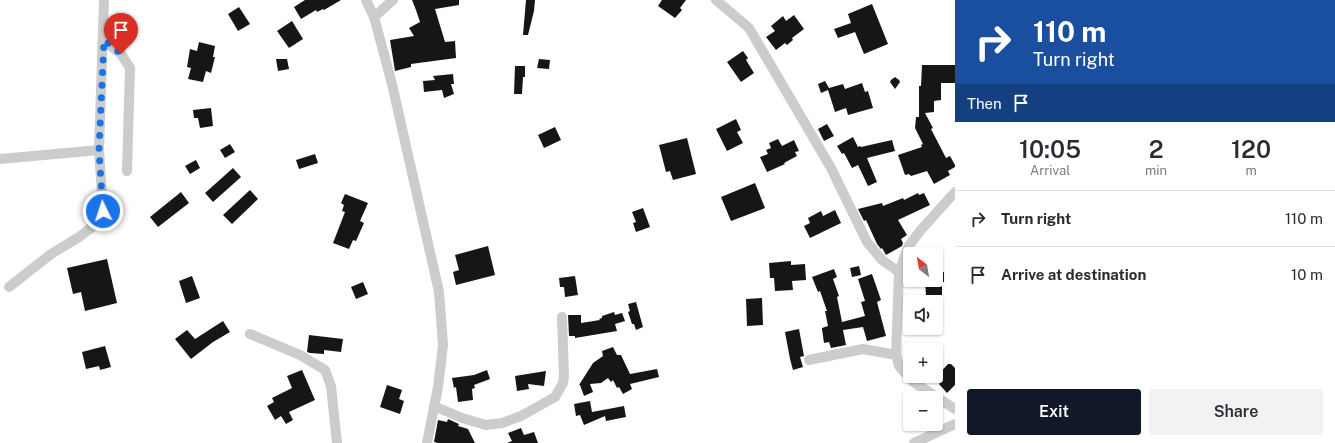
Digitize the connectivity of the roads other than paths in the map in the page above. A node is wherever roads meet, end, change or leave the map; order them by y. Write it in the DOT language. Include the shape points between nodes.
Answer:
graph roads {
  1 [pos="104,0"];
  2 [pos="366,0"];
  3 [pos="393,0"];
  4 [pos="716,0"];
  5 [pos="374,17"];
  6 [pos="104,40"];
  7 [pos="99,150"];
  8 [pos="0,159"];
  9 [pos="127,171"];
  10 [pos="955,192"];
  11 [pos="103,211"];
  12 [pos="104,224"];
  13 [pos="899,272"];
  14 [pos="9,287"];
  15 [pos="562,317"];
  16 [pos="250,334"];
  17 [pos="896,355"];
  18 [pos="809,360"];
  19 [pos="434,406"];
  20 [pos="955,409"];
  21 [pos="955,424"];
  22 [pos="337,443"];
  23 [pos="427,443"];
  24 [pos="914,443"];
  1 -- 6 [label="street"];
  2 -- 5 [label="street"];
  3 -- 5 [label="street"];
  4 -- 13 [label="street" via="749,28 831,168 868,242 882,260"];
  5 -- 19 [label="street" via="392,84 439,292 443,346"];
  6 -- 7 [label="street"];
  6 -- 9 [label="street" via="121,54 130,68"];
  7 -- 8 [label="street"];
  7 -- 11 [label="street"];
  10 -- 13 [label="street" via="908,247"];
  11 -- 12 [label="street"];
  11 -- 14 [label="street" via="96,224"];
  13 -- 17 [label="street"];
  15 -- 19 [label="street" via="564,376 555,397 521,416 502,423 486,425"];
  16 -- 22 [label="street" via="300,355 325,370 331,386"];
  17 -- 18 [label="street" via="863,349"];
  17 -- 20 [label="street" via="899,366 912,381"];
  19 -- 23 [label="street"];
  21 -- 24 [label="street"];
}
